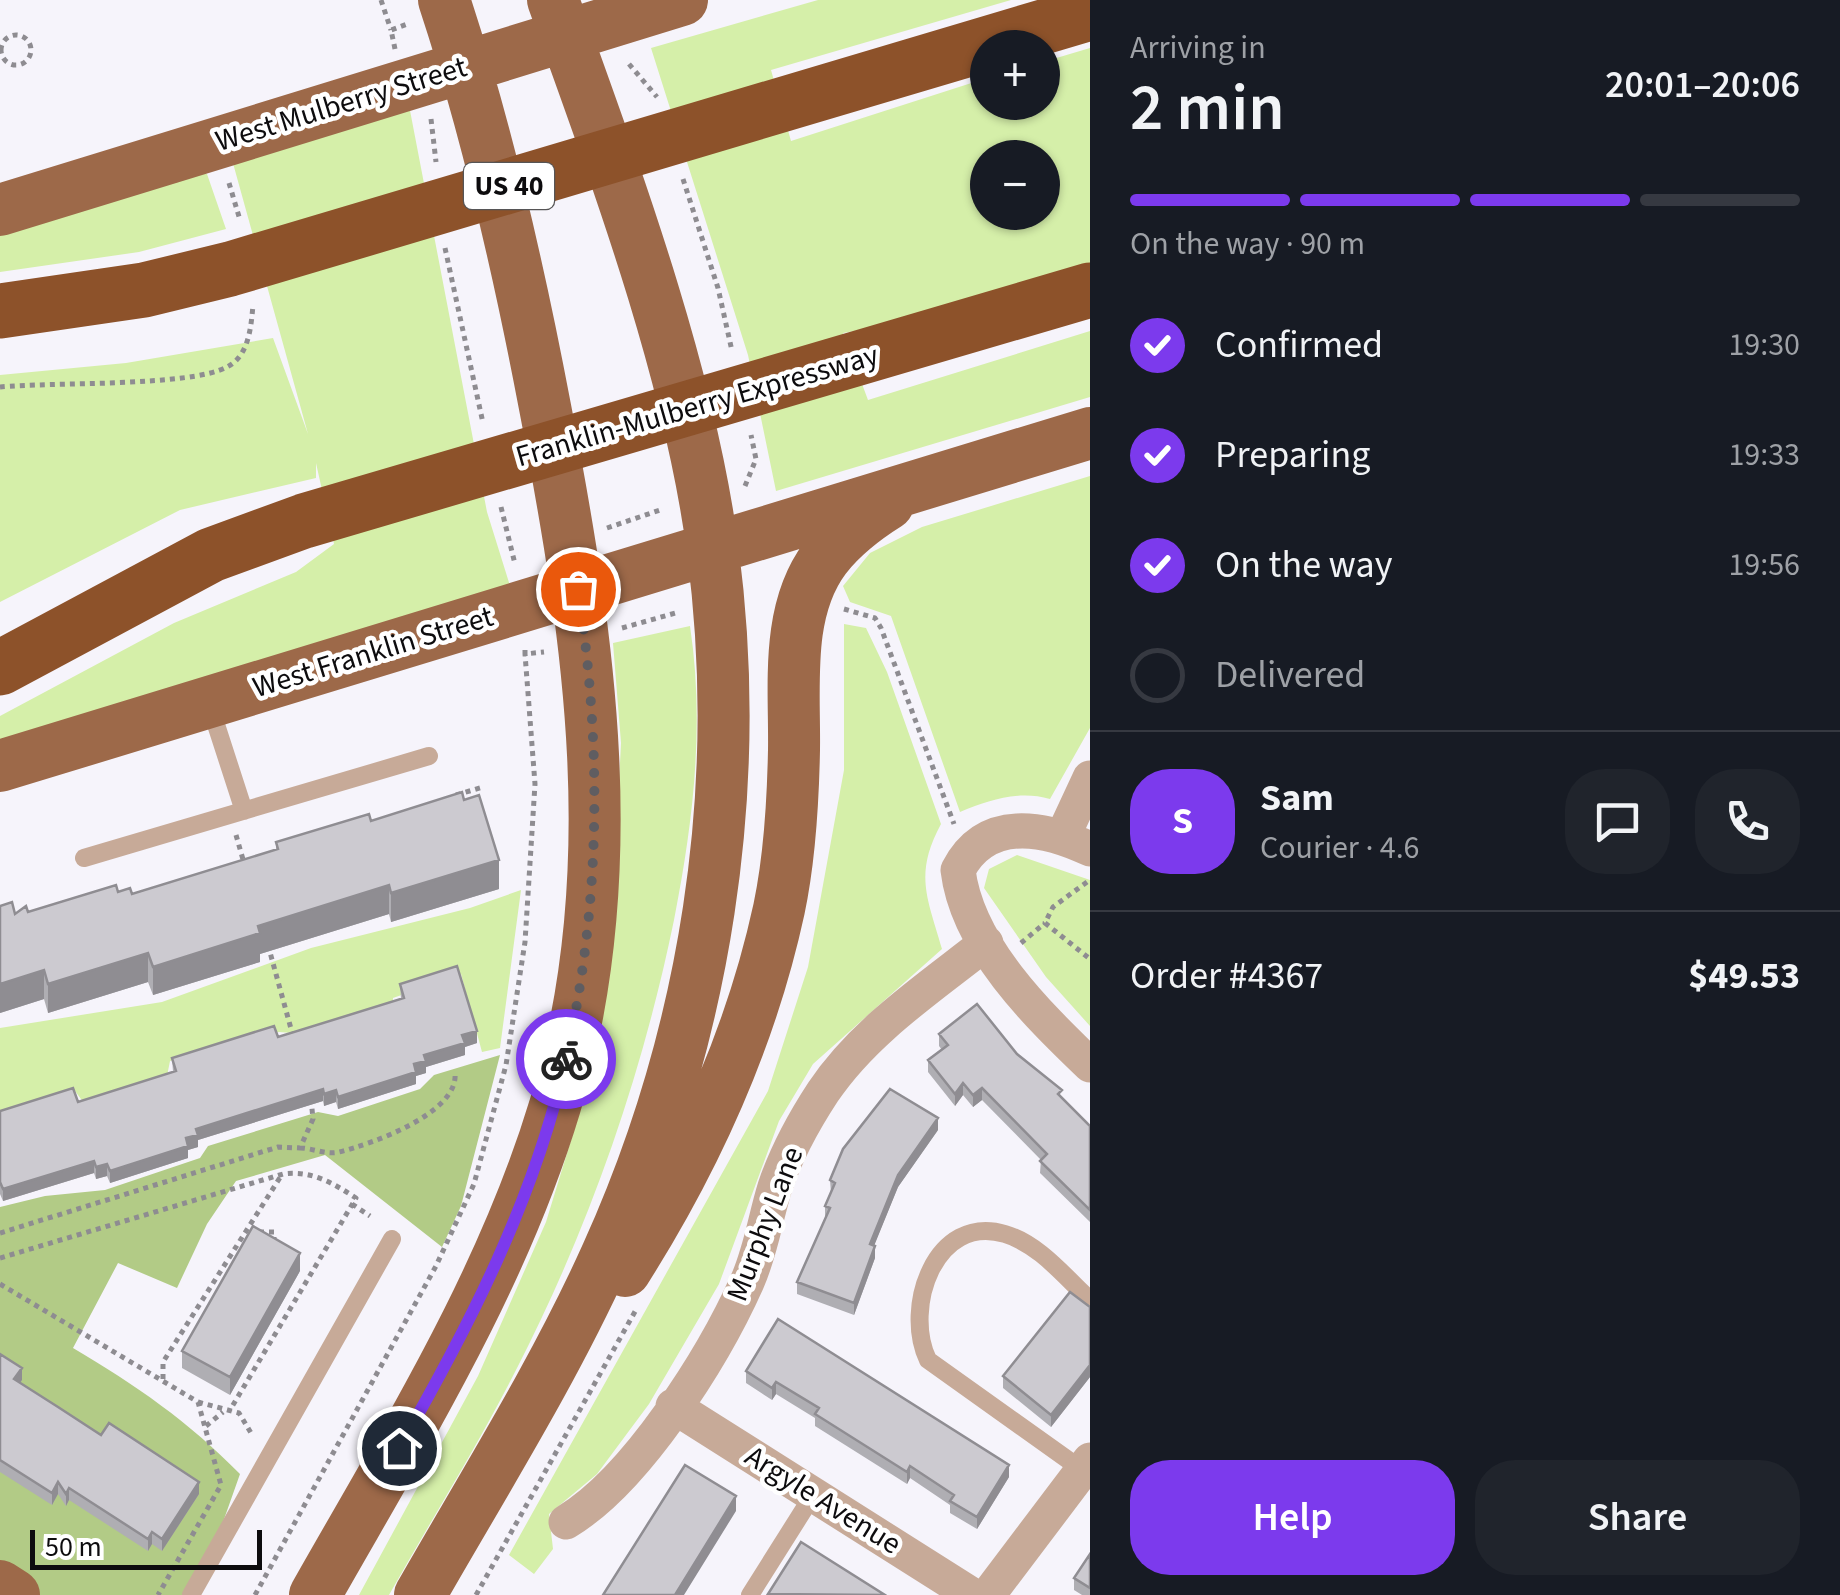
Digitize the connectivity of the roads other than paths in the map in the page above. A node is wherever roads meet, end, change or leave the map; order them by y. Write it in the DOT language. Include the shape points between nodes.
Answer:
graph roads {
  1 [pos="682,0"];
  2 [pos="431,10"];
  3 [pos="1090,13"];
  4 [pos="560,17"];
  5 [pos="466,66"];
  6 [pos="0,210"];
  7 [pos="1090,290"];
  8 [pos="0,311"];
  9 [pos="1090,433"];
  10 [pos="918,485"];
  11 [pos="712,548"];
  12 [pos="578,589"];
  13 [pos="0,668"];
  14 [pos="209,702"];
  15 [pos="428,756"];
  16 [pos="0,766"];
  17 [pos="1090,778"];
  18 [pos="244,811"];
  19 [pos="1076,843"];
  20 [pos="84,858"];
  21 [pos="1000,946"];
  22 [pos="1090,1066"];
  23 [pos="392,1239"];
  24 [pos="1090,1300"];
  25 [pos="538,1388"];
  26 [pos="673,1406"];
  27 [pos="1087,1468"];
  28 [pos="814,1495"];
  29 [pos="566,1522"];
  30 [pos="0,1586"];
  31 [pos="14,1595"];
  32 [pos="191,1595"];
  33 [pos="315,1595"];
  34 [pos="420,1595"];
  35 [pos="750,1595"];
  36 [pos="972,1595"];
  37 [pos="988,1595"];
  1 -- 4 [label="main road, West Mulberry Street"];
  2 -- 5 [label="main road"];
  3 -- 8 [label="highway, US 40" via="241,264 144,290"];
  4 -- 5 [label="main road, West Mulberry Street"];
  4 -- 11 [label="main road" via="658,316"];
  5 -- 6 [label="main road, West Mulberry Street"];
  5 -- 12 [label="main road" via="525,306"];
  7 -- 13 [label="highway, Franklin-Mulberry Expressway" via="304,521 211,555"];
  9 -- 10 [label="main road, West Franklin Street"];
  10 -- 11 [label="main road, West Franklin Street"];
  10 -- 25 [label="main road" via="854,526 823,560 809,588 796,636 791,820 756,990 700,1143 623,1274"];
  11 -- 12 [label="main road, West Franklin Street"];
  11 -- 25 [label="main road" via="725,722 722,812 697,981 608,1253"];
  12 -- 14 [label="main road, West Franklin Street"];
  12 -- 33 [label="main road" via="593,727 594,881 556,1103 522,1204 460,1340"];
  14 -- 16 [label="main road, West Franklin Street"];
  14 -- 18 [label="lane"];
  15 -- 18 [label="lane"];
  17 -- 19 [label="street"];
  18 -- 20 [label="lane"];
  19 -- 21 [label="street" via="1028,830 982,839 968,852 958,870 969,916"];
  21 -- 22 [label="street" via="1024,994"];
  21 -- 26 [label="street, Murphy Lane" via="859,1047 824,1090 776,1186 747,1282"];
  23 -- 32 [label="lane"];
  24 -- 27 [label="lane" via="1028,1244 981,1230 954,1240 937,1259 918,1314 928,1360"];
  25 -- 34 [label="main road"];
  26 -- 28 [label="street, Argyle Avenue"];
  26 -- 29 [label="street, Murphy Lane" via="615,1485"];
  27 -- 37 [label="street"];
  28 -- 35 [label="lane"];
  28 -- 36 [label="street, Argyle Avenue"];
  30 -- 31 [label="main road"];
}
